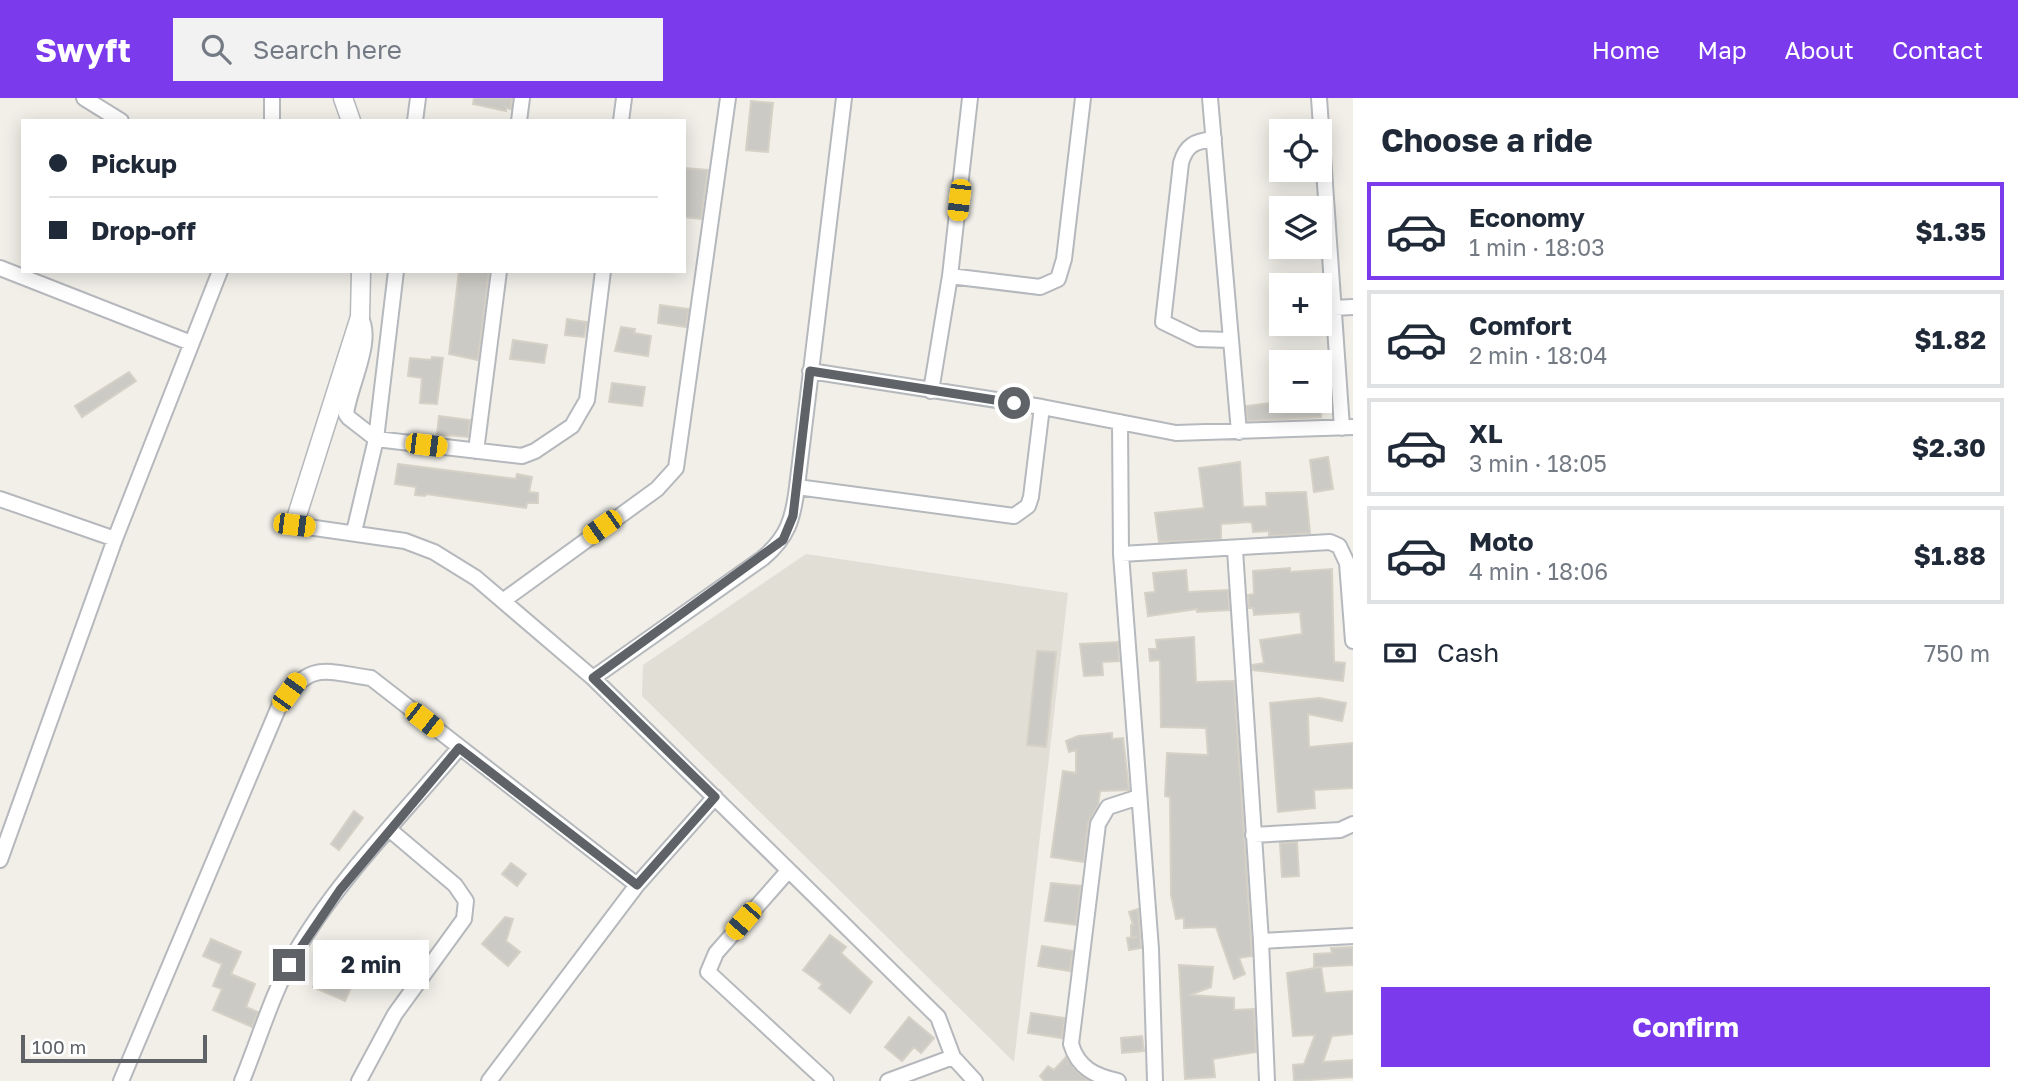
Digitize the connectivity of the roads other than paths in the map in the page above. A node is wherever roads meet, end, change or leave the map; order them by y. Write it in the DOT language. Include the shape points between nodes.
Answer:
graph roads {
  1 [pos="84,98"];
  2 [pos="272,98"];
  3 [pos="343,98"];
  4 [pos="418,98"];
  5 [pos="522,98"];
  6 [pos="624,98"];
  7 [pos="728,98"];
  8 [pos="844,98"];
  9 [pos="970,98"];
  10 [pos="1083,98"];
  11 [pos="1210,98"];
  12 [pos="1319,98"];
  13 [pos="118,119"];
  14 [pos="272,119"];
  15 [pos="350,119"];
  16 [pos="415,119"];
  17 [pos="519,119"];
  18 [pos="621,119"];
  19 [pos="1214,139"];
  20 [pos="0,268"];
  21 [pos="219,273"];
  22 [pos="361,273"];
  23 [pos="396,273"];
  24 [pos="499,273"];
  25 [pos="603,273"];
  26 [pos="950,276"];
  27 [pos="1353,307"];
  28 [pos="1333,308"];
  29 [pos="359,317"];
  30 [pos="1229,340"];
  31 [pos="191,343"];
  32 [pos="810,371"];
  33 [pos="931,391"];
  34 [pos="1042,407"];
  35 [pos="1120,422"];
  36 [pos="1348,427"];
  37 [pos="1239,432"];
  38 [pos="376,439"];
  39 [pos="476,451"];
  40 [pos="797,487"];
  41 [pos="0,499"];
  42 [pos="294,525"];
  43 [pos="354,532"];
  44 [pos="116,539"];
  45 [pos="1236,550"];
  46 [pos="1121,554"];
  47 [pos="504,600"];
  48 [pos="1353,641"];
  49 [pos="593,678"];
  50 [pos="459,748"];
  51 [pos="715,797"];
  52 [pos="1139,797"];
  53 [pos="1353,824"];
  54 [pos="390,830"];
  55 [pos="1253,835"];
  56 [pos="0,860"];
  57 [pos="788,871"];
  58 [pos="637,885"];
  59 [pos="1353,936"];
  60 [pos="1262,941"];
  61 [pos="953,1057"];
  62 [pos="121,1081"];
  63 [pos="242,1081"];
  64 [pos="359,1081"];
  65 [pos="489,1081"];
  66 [pos="825,1081"];
  67 [pos="888,1081"];
  68 [pos="975,1081"];
  69 [pos="1118,1081"];
  70 [pos="1153,1081"];
  71 [pos="1267,1081"];
  1 -- 13 [label="street"];
  2 -- 14 [label="street"];
  3 -- 15 [label="street"];
  4 -- 16 [label="street"];
  5 -- 17 [label="street"];
  6 -- 18 [label="street"];
  7 -- 47 [label="street" via="676,468 657,488"];
  8 -- 32 [label="street"];
  9 -- 26 [label="street"];
  10 -- 26 [label="street" via="1058,279 1040,287"];
  11 -- 19 [label="street"];
  12 -- 28 [label="street"];
  19 -- 30 [label="street"];
  19 -- 30 [label="street" via="1190,145 1181,163 1163,322 1198,340"];
  20 -- 31 [label="street"];
  21 -- 31 [label="street"];
  22 -- 29 [label="street"];
  23 -- 38 [label="street"];
  24 -- 39 [label="street"];
  25 -- 39 [label="street" via="587,400 579,419 529,454"];
  26 -- 33 [label="street"];
  27 -- 28 [label="street"];
  28 -- 36 [label="street"];
  29 -- 38 [label="street" via="365,339 346,414"];
  29 -- 42 [label="street"];
  30 -- 37 [label="street"];
  31 -- 44 [label="street"];
  32 -- 33 [label="street"];
  32 -- 40 [label="street"];
  33 -- 34 [label="street"];
  34 -- 35 [label="street"];
  34 -- 40 [label="street" via="1031,497 1028,506 1014,516"];
  35 -- 37 [label="street" via="1176,433"];
  35 -- 46 [label="street"];
  36 -- 37 [label="street"];
  38 -- 39 [label="street"];
  38 -- 43 [label="street"];
  40 -- 49 [label="street" via="789,529 775,548"];
  41 -- 44 [label="street"];
  42 -- 43 [label="street"];
  43 -- 47 [label="street" via="405,541 434,552"];
  44 -- 56 [label="street"];
  45 -- 46 [label="street"];
  45 -- 48 [label="street" via="1319,542 1339,546 1347,563"];
  45 -- 55 [label="street"];
  46 -- 52 [label="street"];
  47 -- 49 [label="street"];
  49 -- 51 [label="street"];
  50 -- 54 [label="street"];
  50 -- 58 [label="street"];
  50 -- 62 [label="street" via="371,678 323,671 298,679 280,704"];
  51 -- 57 [label="street"];
  51 -- 58 [label="street"];
  52 -- 69 [label="street" via="1108,807 1098,824 1070,1044 1086,1069"];
  52 -- 70 [label="street" via="1151,949"];
  53 -- 55 [label="street" via="1340,830"];
  54 -- 63 [label="street" via="296,951"];
  54 -- 64 [label="street" via="455,886 466,901 464,919 395,1014"];
  55 -- 60 [label="street"];
  57 -- 61 [label="street" via="938,1017"];
  57 -- 66 [label="street" via="716,953 709,972"];
  58 -- 65 [label="street"];
  59 -- 60 [label="street"];
  60 -- 71 [label="street"];
  61 -- 67 [label="street"];
  61 -- 68 [label="street"];
}
